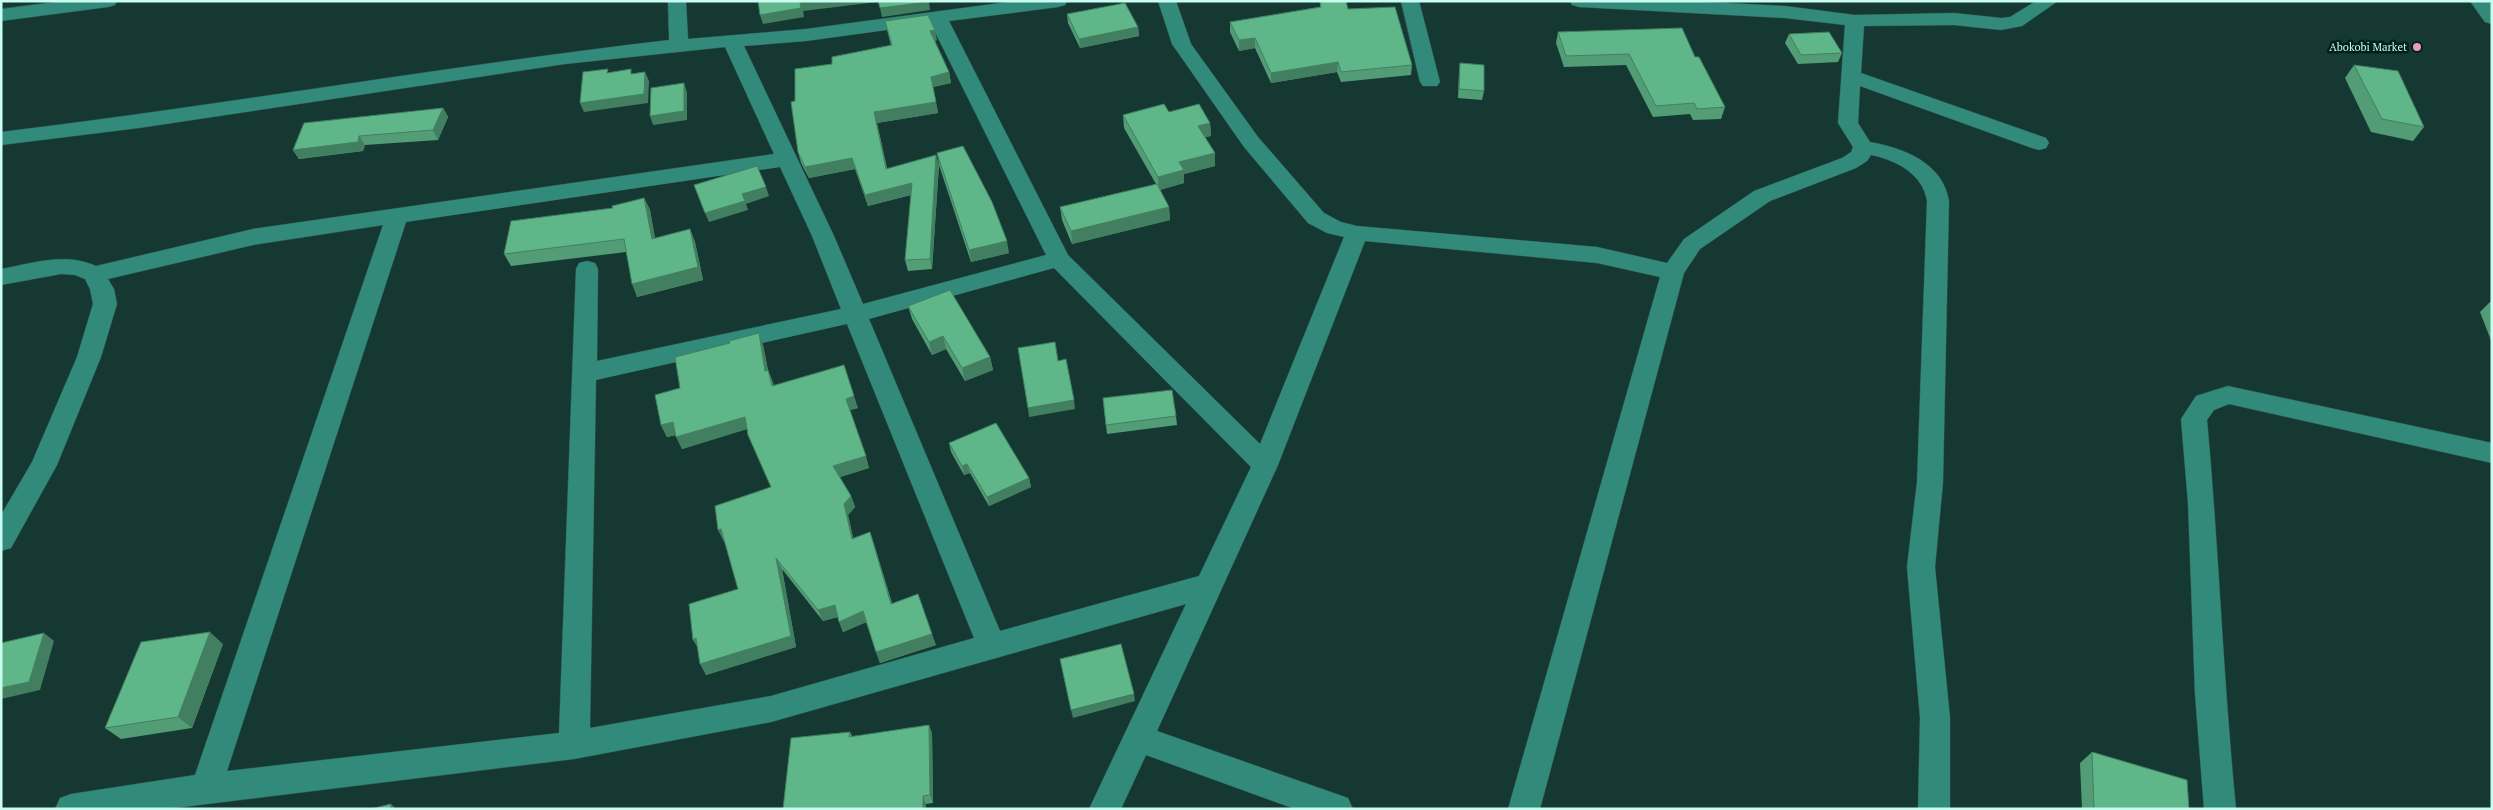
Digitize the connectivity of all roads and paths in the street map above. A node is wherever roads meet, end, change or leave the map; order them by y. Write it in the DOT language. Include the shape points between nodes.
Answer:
graph roads {
  1 [pos="108,1"];
  2 [pos="677,1"];
  3 [pos="1058,1"];
  4 [pos="1167,1"];
  5 [pos="1410,1"];
  6 [pos="1579,1"];
  7 [pos="2049,1"];
  8 [pos="2479,1"];
  9 [pos="1,15"];
  10 [pos="938,16"];
  11 [pos="2492,18"];
  12 [pos="1855,20"];
  13 [pos="732,41"];
  14 [pos="679,45"];
  15 [pos="1852,77"];
  16 [pos="1430,82"];
  17 [pos="1,139"];
  18 [pos="2039,143"];
  19 [pos="1863,148"];
  20 [pos="787,159"];
  21 [pos="397,217"];
  22 [pos="1356,233"];
  23 [pos="1059,259"];
  24 [pos="587,269"];
  25 [pos="1673,272"];
  26 [pos="94,274"];
  27 [pos="1,277"];
  28 [pos="855,314"];
  29 [pos="585,373"];
  30 [pos="2492,453"];
  31 [pos="1265,465"];
  32 [pos="1,540"];
  33 [pos="1207,586"];
  34 [pos="992,646"];
  35 [pos="1137,738"];
  36 [pos="574,745"];
  37 [pos="206,788"];
  38 [pos="71,809"];
  39 [pos="1105,809"];
  40 [pos="1337,809"];
  41 [pos="1524,809"];
  42 [pos="1934,809"];
  43 [pos="2220,809"];
  1 -- 9 [label="street"];
  2 -- 14 [label="street"];
  3 -- 10 [label="street"];
  4 -- 22 [label="street" via="1182,44 1251,142 1316,218 1335,228"];
  5 -- 16 [label="street"];
  6 -- 12 [label="street" via="1785,12"];
  7 -- 12 [label="street" via="2015,22 2001,24 1954,19"];
  8 -- 11 [label="street"];
  10 -- 13 [label="street" via="806,35"];
  10 -- 23 [label="street"];
  12 -- 15 [label="street"];
  13 -- 14 [label="street"];
  13 -- 20 [label="street"];
  14 -- 17 [label="street" via="556,59 139,122"];
  15 -- 18 [label="street"];
  15 -- 19 [label="street" via="1848,123"];
  19 -- 25 [label="street" via="1860,156 1849,163 1754,201 1692,244"];
  19 -- 42 [label="street" via="1898,155 1923,172 1936,192 1930,482 1921,567 1935,718"];
  20 -- 21 [label="street"];
  20 -- 28 [label="street"];
  21 -- 26 [label="street" via="237,240"];
  21 -- 37 [label="street"];
  22 -- 25 [label="street" via="1597,255"];
  22 -- 31 [label="street"];
  23 -- 28 [label="street"];
  23 -- 31 [label="street"];
  24 -- 29 [label="street"];
  25 -- 41 [label="street"];
  26 -- 27 [label="street" via="78,267 60,266"];
  26 -- 32 [label="street" via="102,288 105,304 89,357 44,464"];
  28 -- 29 [label="street"];
  28 -- 34 [label="street"];
  29 -- 36 [label="street"];
  30 -- 43 [label="street" via="2228,395 2205,403 2194,420"];
  31 -- 33 [label="street"];
  33 -- 34 [label="street"];
  33 -- 35 [label="street"];
  34 -- 36 [label="street" via="771,709"];
  35 -- 39 [label="street"];
  35 -- 40 [label="street"];
  36 -- 37 [label="street"];
  37 -- 38 [label="street"];
}
